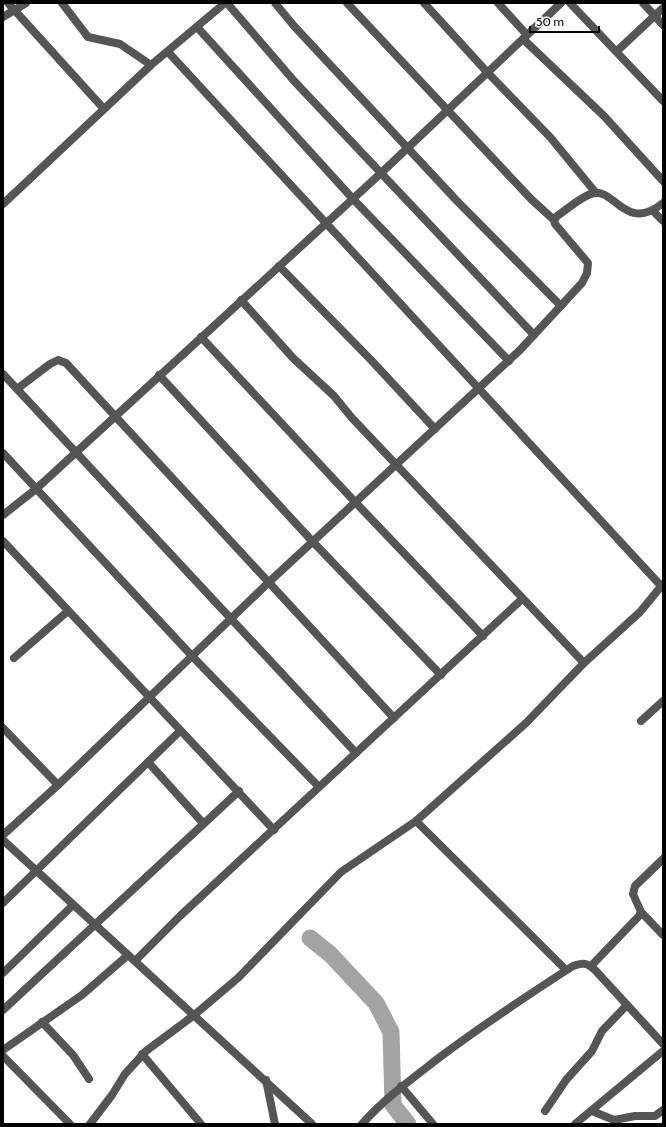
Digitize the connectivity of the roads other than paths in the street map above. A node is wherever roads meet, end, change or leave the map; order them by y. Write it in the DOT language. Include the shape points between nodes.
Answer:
graph roads {
  1 [pos="8,3"];
  2 [pos="26,3"];
  3 [pos="62,3"];
  4 [pos="226,3"];
  5 [pos="275,3"];
  6 [pos="347,3"];
  7 [pos="424,3"];
  8 [pos="498,3"];
  9 [pos="561,3"];
  10 [pos="570,3"];
  11 [pos="643,3"];
  12 [pos="663,8"];
  13 [pos="14,10"];
  14 [pos="655,16"];
  15 [pos="3,17"];
  16 [pos="663,25"];
  17 [pos="197,27"];
  18 [pos="525,37"];
  19 [pos="617,51"];
  20 [pos="168,52"];
  21 [pos="151,65"];
  22 [pos="487,72"];
  23 [pos="663,101"];
  24 [pos="104,109"];
  25 [pos="448,109"];
  26 [pos="408,147"];
  27 [pos="380,174"];
  28 [pos="663,181"];
  29 [pos="596,193"];
  30 [pos="353,199"];
  31 [pos="663,203"];
  32 [pos="3,204"];
  33 [pos="653,211"];
  34 [pos="554,220"];
  35 [pos="663,221"];
  36 [pos="326,223"];
  37 [pos="279,266"];
  38 [pos="241,300"];
  39 [pos="561,306"];
  40 [pos="534,336"];
  41 [pos="201,337"];
  42 [pos="509,361"];
  43 [pos="3,374"];
  44 [pos="159,375"];
  45 [pos="478,388"];
  46 [pos="17,389"];
  47 [pos="116,415"];
  48 [pos="435,429"];
  49 [pos="76,452"];
  50 [pos="3,454"];
  51 [pos="398,465"];
  52 [pos="36,489"];
  53 [pos="356,503"];
  54 [pos="3,516"];
  55 [pos="3,541"];
  56 [pos="313,542"];
  57 [pos="269,582"];
  58 [pos="662,586"];
  59 [pos="522,599"];
  60 [pos="68,611"];
  61 [pos="231,620"];
  62 [pos="483,636"];
  63 [pos="192,656"];
  64 [pos="14,658"];
  65 [pos="584,663"];
  66 [pos="441,674"];
  67 [pos="148,697"];
  68 [pos="663,701"];
  69 [pos="394,718"];
  70 [pos="641,721"];
  71 [pos="3,728"];
  72 [pos="180,731"];
  73 [pos="356,753"];
  74 [pos="148,762"];
  75 [pos="58,785"];
  76 [pos="319,787"];
  77 [pos="239,791"];
  78 [pos="416,820"];
  79 [pos="204,823"];
  80 [pos="274,830"];
  81 [pos="3,835"];
  82 [pos="3,840"];
  83 [pos="663,859"];
  84 [pos="37,871"];
  85 [pos="3,903"];
  86 [pos="73,905"];
  87 [pos="641,912"];
  88 [pos="94,924"];
  89 [pos="663,935"];
  90 [pos="128,955"];
  91 [pos="135,961"];
  92 [pos="591,966"];
  93 [pos="566,970"];
  94 [pos="3,973"];
  95 [pos="627,1005"];
  96 [pos="3,1010"];
  97 [pos="193,1016"];
  98 [pos="42,1022"];
  99 [pos="663,1044"];
  100 [pos="3,1050"];
  101 [pos="663,1051"];
  102 [pos="142,1054"];
  103 [pos="3,1056"];
  104 [pos="89,1079"];
  105 [pos="266,1080"];
  106 [pos="399,1088"];
  107 [pos="663,1110"];
  108 [pos="545,1111"];
  109 [pos="592,1111"];
  110 [pos="70,1124"];
  111 [pos="90,1124"];
  112 [pos="201,1124"];
  113 [pos="275,1124"];
  114 [pos="312,1124"];
  115 [pos="362,1124"];
  116 [pos="433,1124"];
  117 [pos="575,1124"];
  1 -- 13 [label="street"];
  2 -- 13 [label="street"];
  3 -- 21 [label="street" via="88,37 120,44"];
  4 -- 17 [label="street"];
  4 -- 27 [label="street"];
  5 -- 26 [label="street"];
  6 -- 25 [label="street"];
  7 -- 22 [label="street"];
  8 -- 18 [label="street"];
  9 -- 18 [label="street"];
  10 -- 19 [label="street"];
  11 -- 14 [label="street"];
  12 -- 14 [label="street"];
  13 -- 15 [label="street"];
  13 -- 24 [label="street"];
  14 -- 16 [label="street"];
  14 -- 19 [label="street"];
  17 -- 20 [label="street"];
  17 -- 30 [label="street"];
  18 -- 22 [label="street"];
  18 -- 28 [label="street" via="604,116"];
  19 -- 23 [label="street"];
  20 -- 21 [label="street"];
  20 -- 36 [label="street"];
  21 -- 24 [label="street"];
  22 -- 25 [label="street"];
  22 -- 29 [label="street" via="550,137"];
  24 -- 32 [label="street"];
  25 -- 26 [label="street"];
  25 -- 34 [label="street"];
  26 -- 27 [label="street"];
  26 -- 39 [label="street" via="462,207"];
  27 -- 30 [label="street"];
  27 -- 40 [label="street"];
  29 -- 33 [label="street" via="604,195 628,211"];
  29 -- 34 [label="street" via="586,197"];
  30 -- 36 [label="street"];
  30 -- 42 [label="street"];
  31 -- 33 [label="street"];
  33 -- 35 [label="street"];
  34 -- 39 [label="street" via="586,260 588,268 582,283"];
  36 -- 37 [label="street"];
  36 -- 45 [label="street"];
  37 -- 38 [label="street"];
  37 -- 48 [label="street"];
  38 -- 41 [label="street"];
  38 -- 51 [label="street" via="293,358 328,389"];
  39 -- 40 [label="street"];
  40 -- 42 [label="street"];
  41 -- 44 [label="street"];
  41 -- 53 [label="street"];
  42 -- 45 [label="street"];
  43 -- 46 [label="street"];
  44 -- 47 [label="street"];
  44 -- 56 [label="street"];
  45 -- 48 [label="street"];
  45 -- 58 [label="street"];
  46 -- 47 [label="street" via="50,364 61,360"];
  46 -- 49 [label="street"];
  47 -- 49 [label="street"];
  47 -- 57 [label="street"];
  48 -- 51 [label="street"];
  49 -- 52 [label="street"];
  49 -- 61 [label="street"];
  50 -- 52 [label="street"];
  51 -- 53 [label="street"];
  51 -- 59 [label="street"];
  52 -- 54 [label="street"];
  52 -- 63 [label="street"];
  53 -- 56 [label="street"];
  53 -- 62 [label="street"];
  55 -- 60 [label="street"];
  56 -- 57 [label="street"];
  56 -- 66 [label="street"];
  57 -- 61 [label="street"];
  57 -- 69 [label="street"];
  58 -- 65 [label="street" via="640,612"];
  59 -- 62 [label="street"];
  59 -- 65 [label="street"];
  60 -- 64 [label="street"];
  60 -- 67 [label="street"];
  61 -- 63 [label="street"];
  61 -- 73 [label="street"];
  62 -- 66 [label="street"];
  63 -- 67 [label="street"];
  63 -- 76 [label="street"];
  65 -- 78 [label="street" via="526,723"];
  66 -- 69 [label="street"];
  67 -- 72 [label="street"];
  67 -- 75 [label="street"];
  68 -- 70 [label="street"];
  69 -- 73 [label="street"];
  71 -- 75 [label="street"];
  72 -- 74 [label="street"];
  72 -- 77 [label="street"];
  73 -- 76 [label="street"];
  74 -- 79 [label="street"];
  74 -- 84 [label="street"];
  75 -- 81 [label="street"];
  76 -- 80 [label="street"];
  77 -- 79 [label="street"];
  77 -- 80 [label="street"];
  78 -- 93 [label="street"];
  78 -- 97 [label="street" via="341,872 238,978"];
  79 -- 88 [label="street"];
  80 -- 91 [label="street"];
  82 -- 84 [label="street"];
  83 -- 87 [label="street" via="635,886 633,894"];
  84 -- 85 [label="street"];
  84 -- 86 [label="street"];
  86 -- 88 [label="street"];
  86 -- 94 [label="street"];
  87 -- 89 [label="street"];
  87 -- 92 [label="street"];
  88 -- 90 [label="street"];
  88 -- 96 [label="street"];
  90 -- 91 [label="street"];
  90 -- 98 [label="street" via="87,991"];
  91 -- 97 [label="street"];
  92 -- 93 [label="street" via="580,963"];
  92 -- 95 [label="street"];
  93 -- 106 [label="street" via="483,1025"];
  95 -- 99 [label="street"];
  95 -- 108 [label="street" via="602,1031 588,1057 566,1080"];
  97 -- 102 [label="street"];
  97 -- 105 [label="street"];
  98 -- 100 [label="street"];
  98 -- 104 [label="street" via="73,1055"];
  101 -- 109 [label="street"];
  102 -- 111 [label="street"];
  102 -- 112 [label="street"];
  103 -- 110 [label="street"];
  105 -- 113 [label="street"];
  105 -- 114 [label="street"];
  106 -- 115 [label="street"];
  106 -- 116 [label="street"];
  107 -- 109 [label="street" via="655,1116 614,1120"];
  109 -- 117 [label="street"];
}
